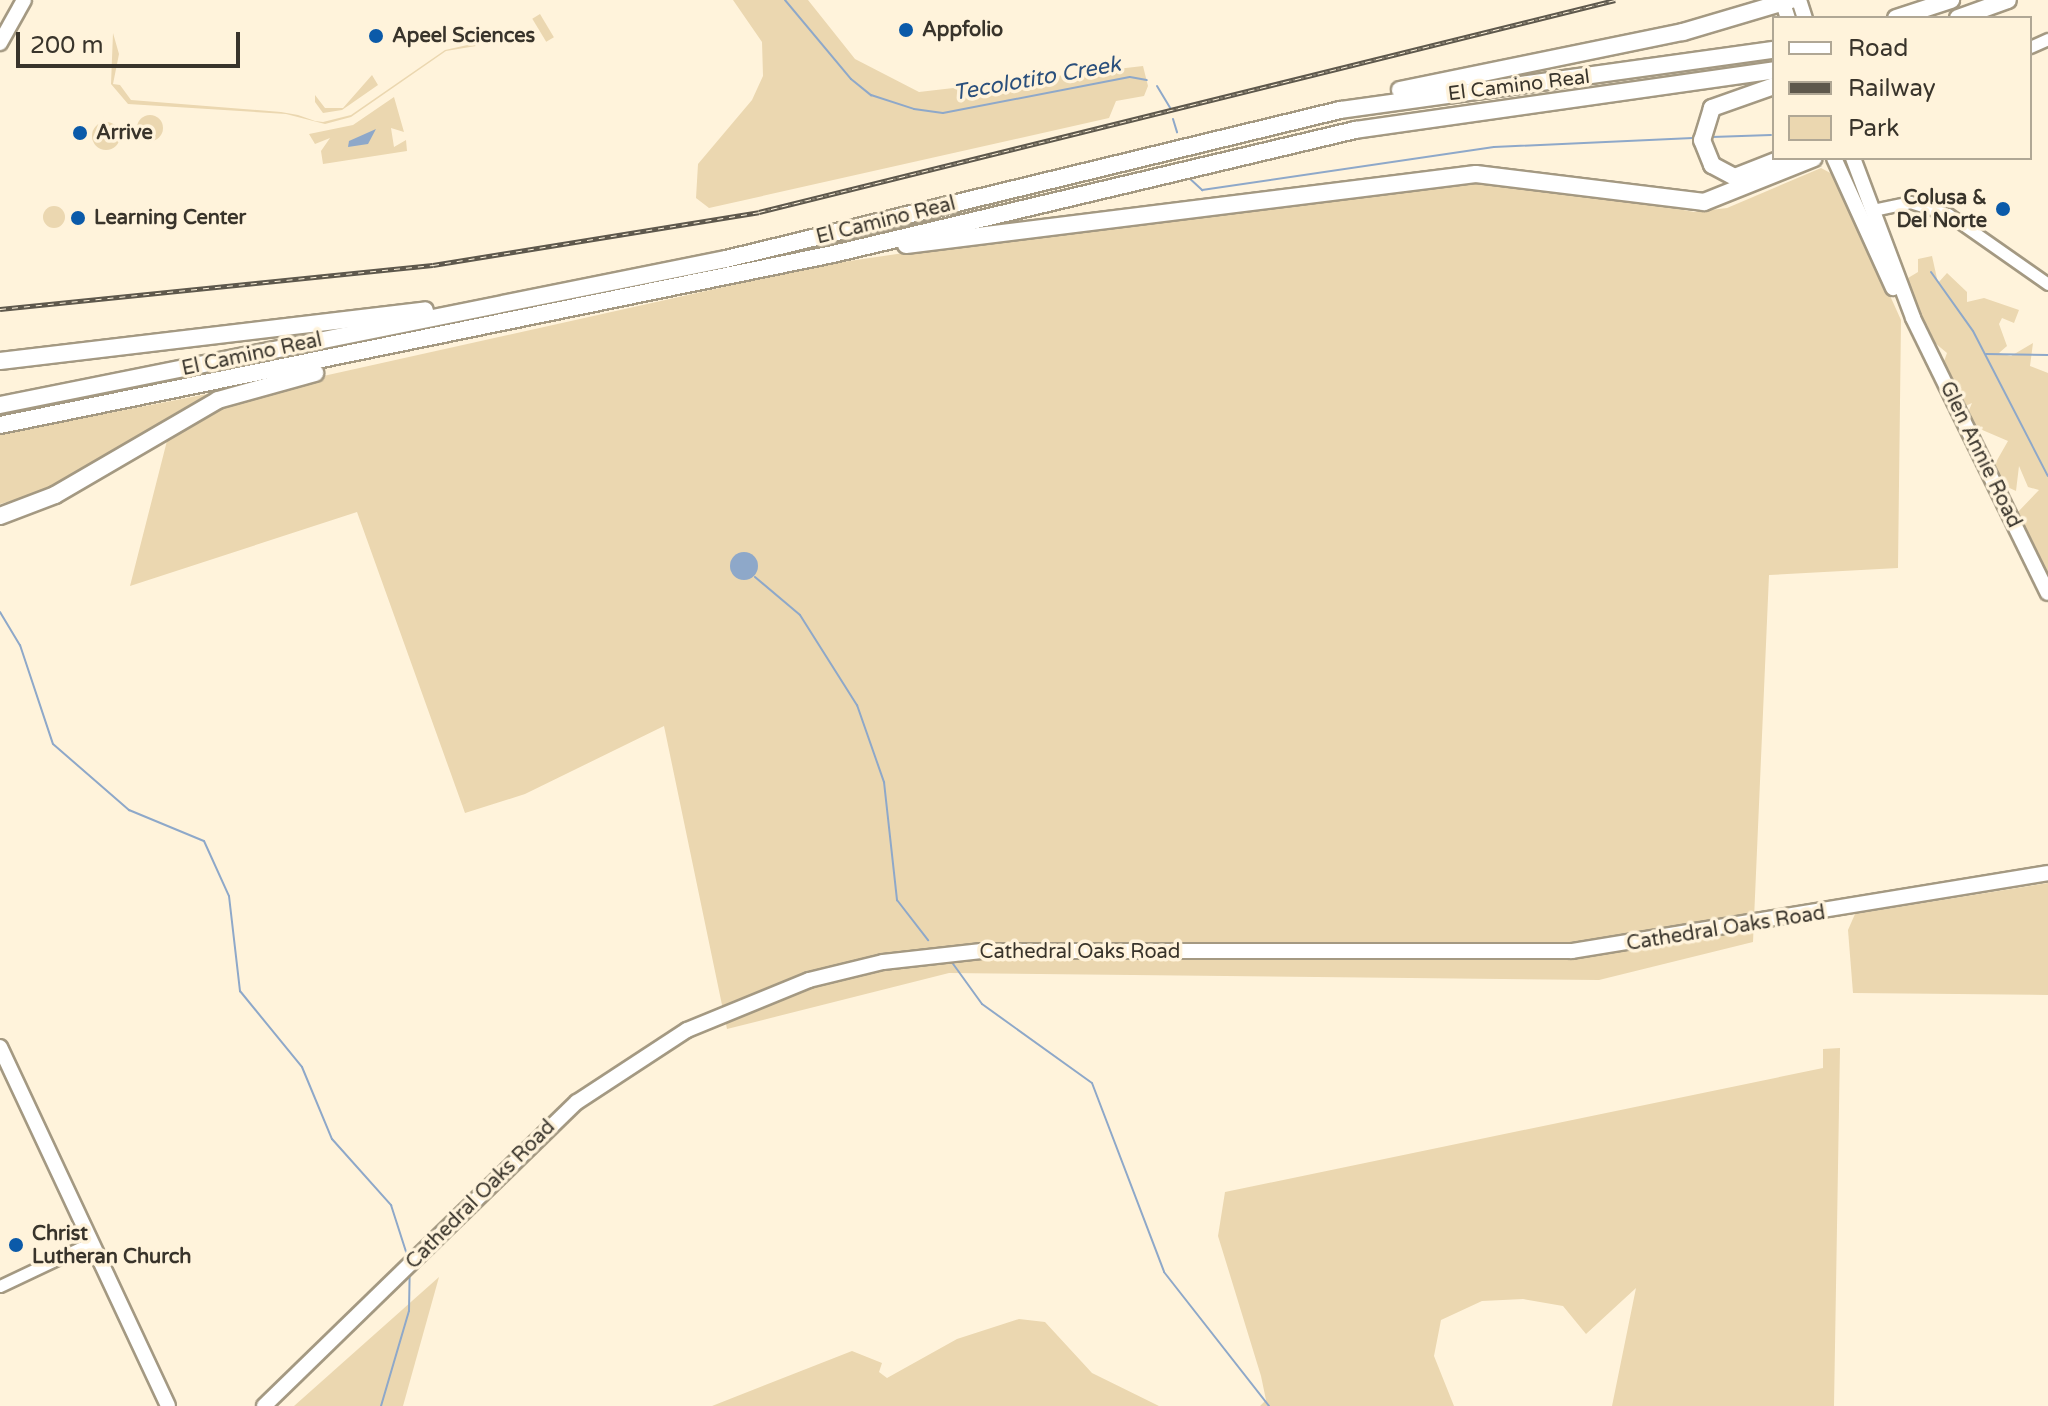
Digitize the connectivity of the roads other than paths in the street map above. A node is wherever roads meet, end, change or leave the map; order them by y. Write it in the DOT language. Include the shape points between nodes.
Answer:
graph roads {
  1 [pos="24,0"];
  2 [pos="1951,0"];
  3 [pos="2008,0"];
  4 [pos="1788,5"];
  5 [pos="1805,16"];
  6 [pos="1902,16"];
  7 [pos="1964,16"];
  8 [pos="0,43"];
  9 [pos="1772,50"];
  10 [pos="1772,70"];
  11 [pos="1772,87"];
  12 [pos="1276,124"];
  13 [pos="1778,160"];
  14 [pos="1809,160"];
  15 [pos="1835,160"];
  16 [pos="1854,160"];
  17 [pos="1873,210"];
  18 [pos="833,254"];
  19 [pos="2048,284"];
  20 [pos="569,290"];
  21 [pos="1913,318"];
  22 [pos="502,325"];
  23 [pos="0,361"];
  24 [pos="0,405"];
  25 [pos="0,425"];
  26 [pos="0,516"];
  27 [pos="2048,593"];
  28 [pos="2048,873"];
  29 [pos="0,1047"];
  30 [pos="91,1243"];
  31 [pos="0,1286"];
  32 [pos="168,1406"];
  33 [pos="264,1406"];
  1 -- 8 [label="main road"];
  2 -- 6 [label="highway"];
  3 -- 7 [label="highway"];
  4 -- 5 [label="main road"];
  4 -- 12 [label="highway" via="1301,111"];
  9 -- 12 [label="highway, El Camino Real" via="1421,97"];
  10 -- 18 [label="highway, El Camino Real" via="1355,130"];
  11 -- 13 [label="highway" via="1723,101 1703,128 1704,148 1712,165 1735,177"];
  12 -- 20 [label="highway, El Camino Real" via="840,233"];
  14 -- 18 [label="highway" via="1704,202 1476,174"];
  15 -- 21 [label="main road, Glen Annie Road"];
  16 -- 17 [label="main road, Glen Annie Road"];
  17 -- 19 [label="street" via="1903,202 1939,210"];
  17 -- 21 [label="main road, Glen Annie Road"];
  18 -- 22 [label="highway, El Camino Real"];
  20 -- 23 [label="highway"];
  20 -- 24 [label="highway, El Camino Real"];
  21 -- 27 [label="main road, Glen Annie Road"];
  22 -- 25 [label="highway, El Camino Real"];
  22 -- 26 [label="highway" via="218,400 55,495"];
  28 -- 33 [label="main road, Cathedral Oaks Road" via="1572,951 981,951 845,970 721,1014 611,1076 540,1134"];
  29 -- 30 [label="main road"];
  30 -- 31 [label="street"];
  30 -- 32 [label="main road"];
}
